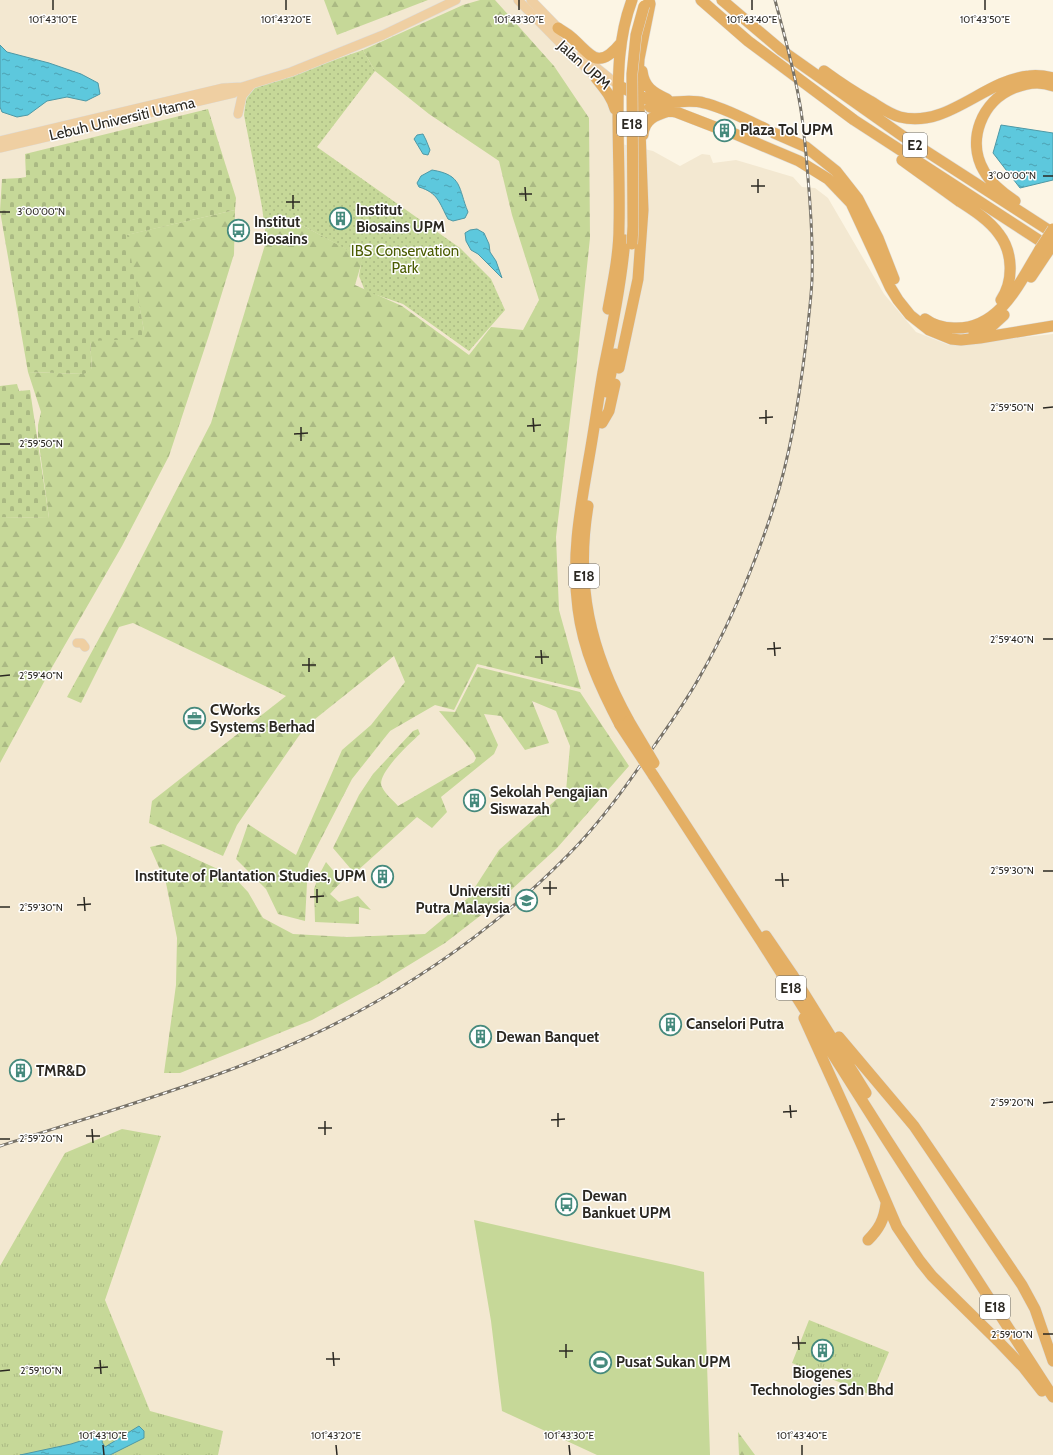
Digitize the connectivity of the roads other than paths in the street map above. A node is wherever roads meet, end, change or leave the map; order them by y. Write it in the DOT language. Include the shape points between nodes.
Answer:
graph roads {
  1 [pos="456,0"];
  2 [pos="518,0"];
  3 [pos="531,0"];
  4 [pos="701,0"];
  5 [pos="722,0"];
  6 [pos="642,1"];
  7 [pos="558,28"];
  8 [pos="620,43"];
  9 [pos="781,50"];
  10 [pos="639,59"];
  11 [pos="596,78"];
  12 [pos="1053,78"];
  13 [pos="252,84"];
  14 [pos="1053,86"];
  15 [pos="242,87"];
  16 [pos="618,90"];
  17 [pos="639,100"];
  18 [pos="672,106"];
  19 [pos="238,114"];
  20 [pos="618,117"];
  21 [pos="854,120"];
  22 [pos="640,121"];
  23 [pos="0,141"];
  24 [pos="0,148"];
  25 [pos="642,166"];
  26 [pos="1053,228"];
  27 [pos="1053,233"];
  28 [pos="629,242"];
  29 [pos="1053,244"];
  30 [pos="1047,250"];
  31 [pos="986,320"];
  32 [pos="1053,326"];
  33 [pos="940,335"];
  34 [pos="603,372"];
  35 [pos="602,423"];
  36 [pos="77,643"];
  37 [pos="85,647"];
  38 [pos="624,723"];
  39 [pos="655,772"];
  40 [pos="792,974"];
  41 [pos="793,991"];
  42 [pos="929,1199"];
  43 [pos="886,1204"];
  44 [pos="940,1215"];
  45 [pos="868,1240"];
  46 [pos="1053,1361"];
  47 [pos="1053,1385"];
  48 [pos="1053,1397"];
  49 [pos="1053,1401"];
  1 -- 13 [label="main road, Lebuh Universiti Utama" via="383,35 291,72"];
  2 -- 11 [label="main road, Jalan UPM"];
  3 -- 7 [label="main road, Jalan UPM"];
  4 -- 21 [label="highway, E2" via="748,41"];
  5 -- 9 [label="highway, E2"];
  6 -- 8 [label="highway" via="623,26"];
  6 -- 10 [label="highway" via="650,4"];
  6 -- 28 [label="highway, E18" via="630,33 626,53 626,225"];
  7 -- 8 [label="highway" via="593,57 606,57"];
  7 -- 16 [label="main road, Jalan UPM"];
  8 -- 16 [label="highway"];
  9 -- 12 [label="highway" via="797,54 888,113 908,118 931,117 943,113 1015,79 1028,76"];
  9 -- 27 [label="highway, E2" via="923,150"];
  10 -- 17 [label="highway"];
  10 -- 18 [label="highway" via="642,76 648,88"];
  11 -- 16 [label="main road, Jalan UPM"];
  11 -- 20 [label="highway" via="610,96"];
  13 -- 15 [label="main road, Lebuh Universiti Utama"];
  13 -- 19 [label="main road" via="242,96"];
  14 -- 26 [label="highway" via="1030,83 998,96 981,120 977,139 981,165 992,181 1006,195"];
  15 -- 23 [label="main road, Lebuh Universiti Utama" via="223,88"];
  15 -- 24 [label="main road, Lebuh Universiti Utama" via="234,93"];
  16 -- 17 [label="highway"];
  16 -- 20 [label="highway"];
  17 -- 18 [label="highway"];
  17 -- 22 [label="highway"];
  18 -- 25 [label="highway" via="652,118 645,126"];
  18 -- 31 [label="highway" via="685,101 702,102 721,108 806,147 836,171 858,198 900,291 913,309 929,322 948,328 969,327"];
  18 -- 33 [label="highway" via="799,161 828,179 851,203 890,286 902,305 918,323"];
  20 -- 22 [label="highway" via="624,109 629,108 638,114"];
  20 -- 34 [label="highway" via="619,229 600,362"];
  21 -- 30 [label="highway, E2"];
  21 -- 31 [label="highway" via="862,132 988,222 1004,241 1009,260 1010,280 999,304"];
  22 -- 25 [label="highway"];
  25 -- 35 [label="highway" via="643,210 638,279 609,411"];
  26 -- 30 [label="highway, bridge"];
  28 -- 34 [label="highway, E18"];
  28 -- 35 [label="highway, E18" via="627,286"];
  29 -- 30 [label="highway, bridge"];
  30 -- 31 [label="highway" via="994,316"];
  30 -- 33 [label="highway" via="1012,306 992,326 970,334"];
  32 -- 33 [label="highway" via="974,339 951,339"];
  34 -- 38 [label="highway, E18" via="577,531 575,582 585,644 607,701"];
  35 -- 38 [label="highway, E18" via="585,532 584,580 586,607 594,640"];
  36 -- 37 [label="main road" via="82,642"];
  38 -- 39 [label="highway, E18, bridge"];
  39 -- 40 [label="highway, E18"];
  39 -- 41 [label="highway, E18"];
  40 -- 42 [label="highway, E18"];
  40 -- 46 [label="highway" via="826,1022 914,1126 962,1195 1022,1285 1035,1309"];
  41 -- 42 [label="highway, E18"];
  41 -- 43 [label="highway"];
  42 -- 44 [label="highway, E18"];
  43 -- 45 [label="highway" via="882,1223"];
  43 -- 49 [label="highway" via="897,1228 932,1276 998,1341"];
  44 -- 47 [label="highway, E18"];
  44 -- 48 [label="highway, E18"];
}
